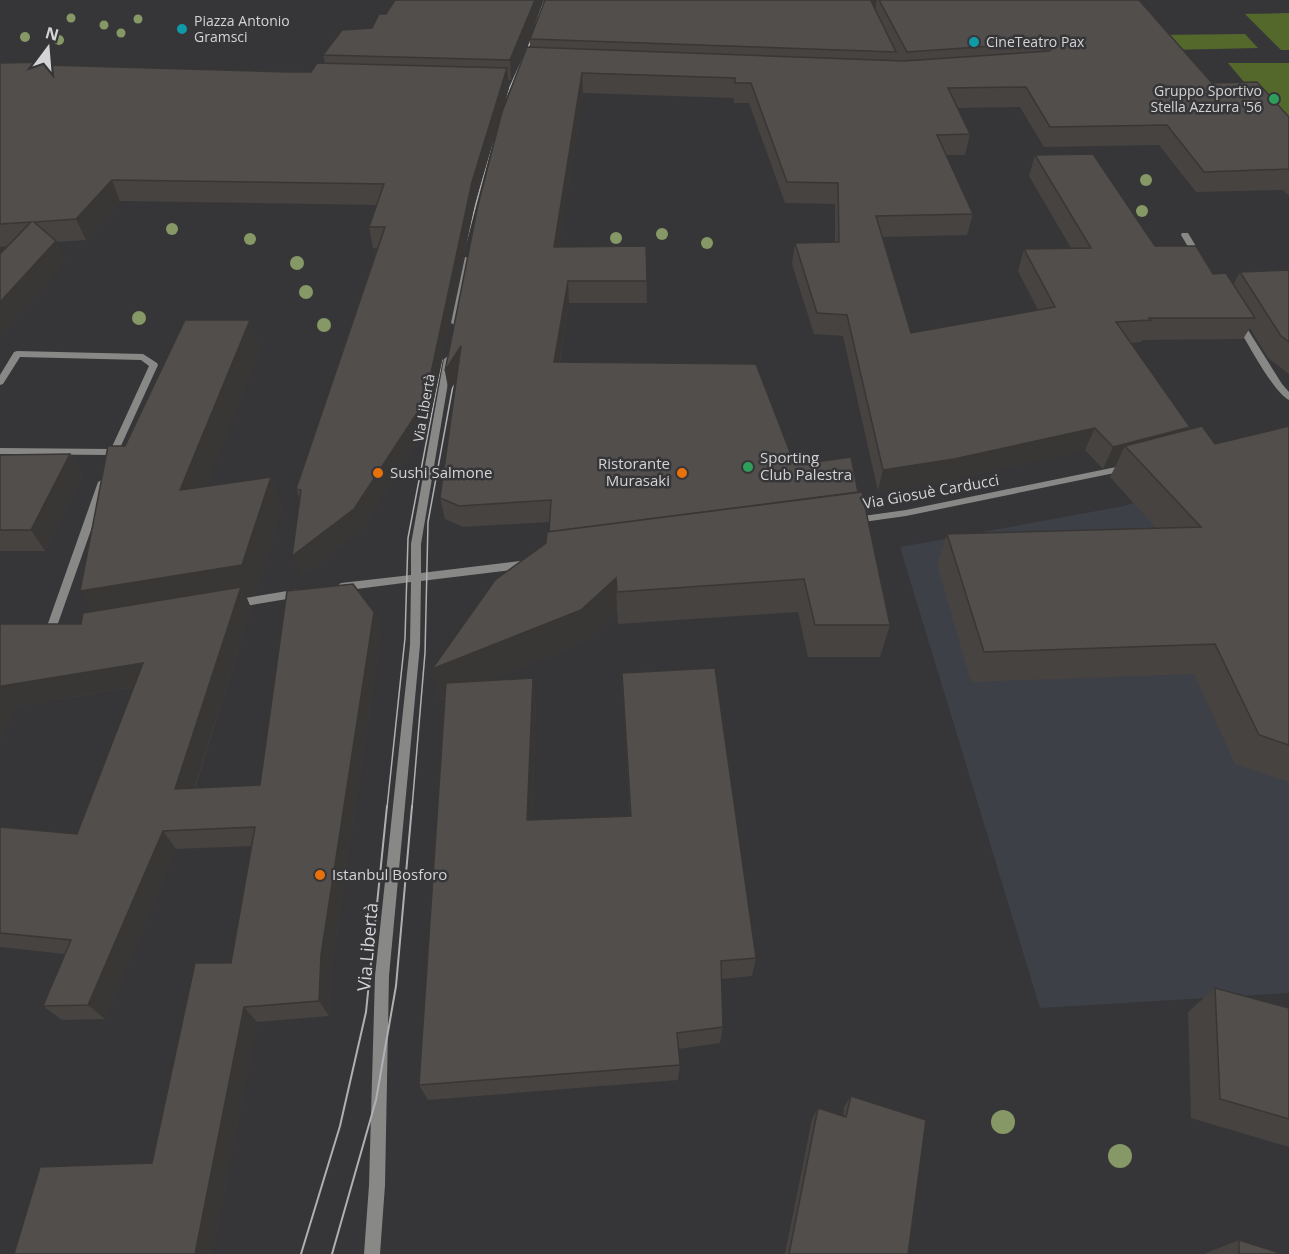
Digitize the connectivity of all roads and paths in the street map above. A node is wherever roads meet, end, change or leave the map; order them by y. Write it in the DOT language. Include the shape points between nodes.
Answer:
graph roads {
  1 [pos="1185,235"];
  2 [pos="471,248"];
  3 [pos="1204,265"];
  4 [pos="1235,316"];
  5 [pos="454,328"];
  6 [pos="449,351"];
  7 [pos="0,382"];
  8 [pos="1289,397"];
  9 [pos="0,451"];
  10 [pos="114,452"];
  11 [pos="1133,466"];
  12 [pos="841,522"];
  13 [pos="543,561"];
  14 [pos="415,577"];
  15 [pos="329,588"];
  16 [pos="306,592"];
  17 [pos="225,606"];
  18 [pos="51,629"];
  19 [pos="372,1254"];
  1 -- 3 [label="street"];
  2 -- 5 [label="street"];
  4 -- 8 [label="street"];
  6 -- 14 [label="street, Via Libertà" via="420,511"];
  7 -- 10 [label="street" via="17,354 143,357 154,365"];
  9 -- 10 [label="street"];
  10 -- 18 [label="street"];
  11 -- 12 [label="street, Via Giosuè Carducci" via="906,513"];
  13 -- 14 [label="street"];
  14 -- 15 [label="street"];
  14 -- 19 [label="street, Via Libertà" via="416,645 382,976"];
  16 -- 17 [label="street"];
}
